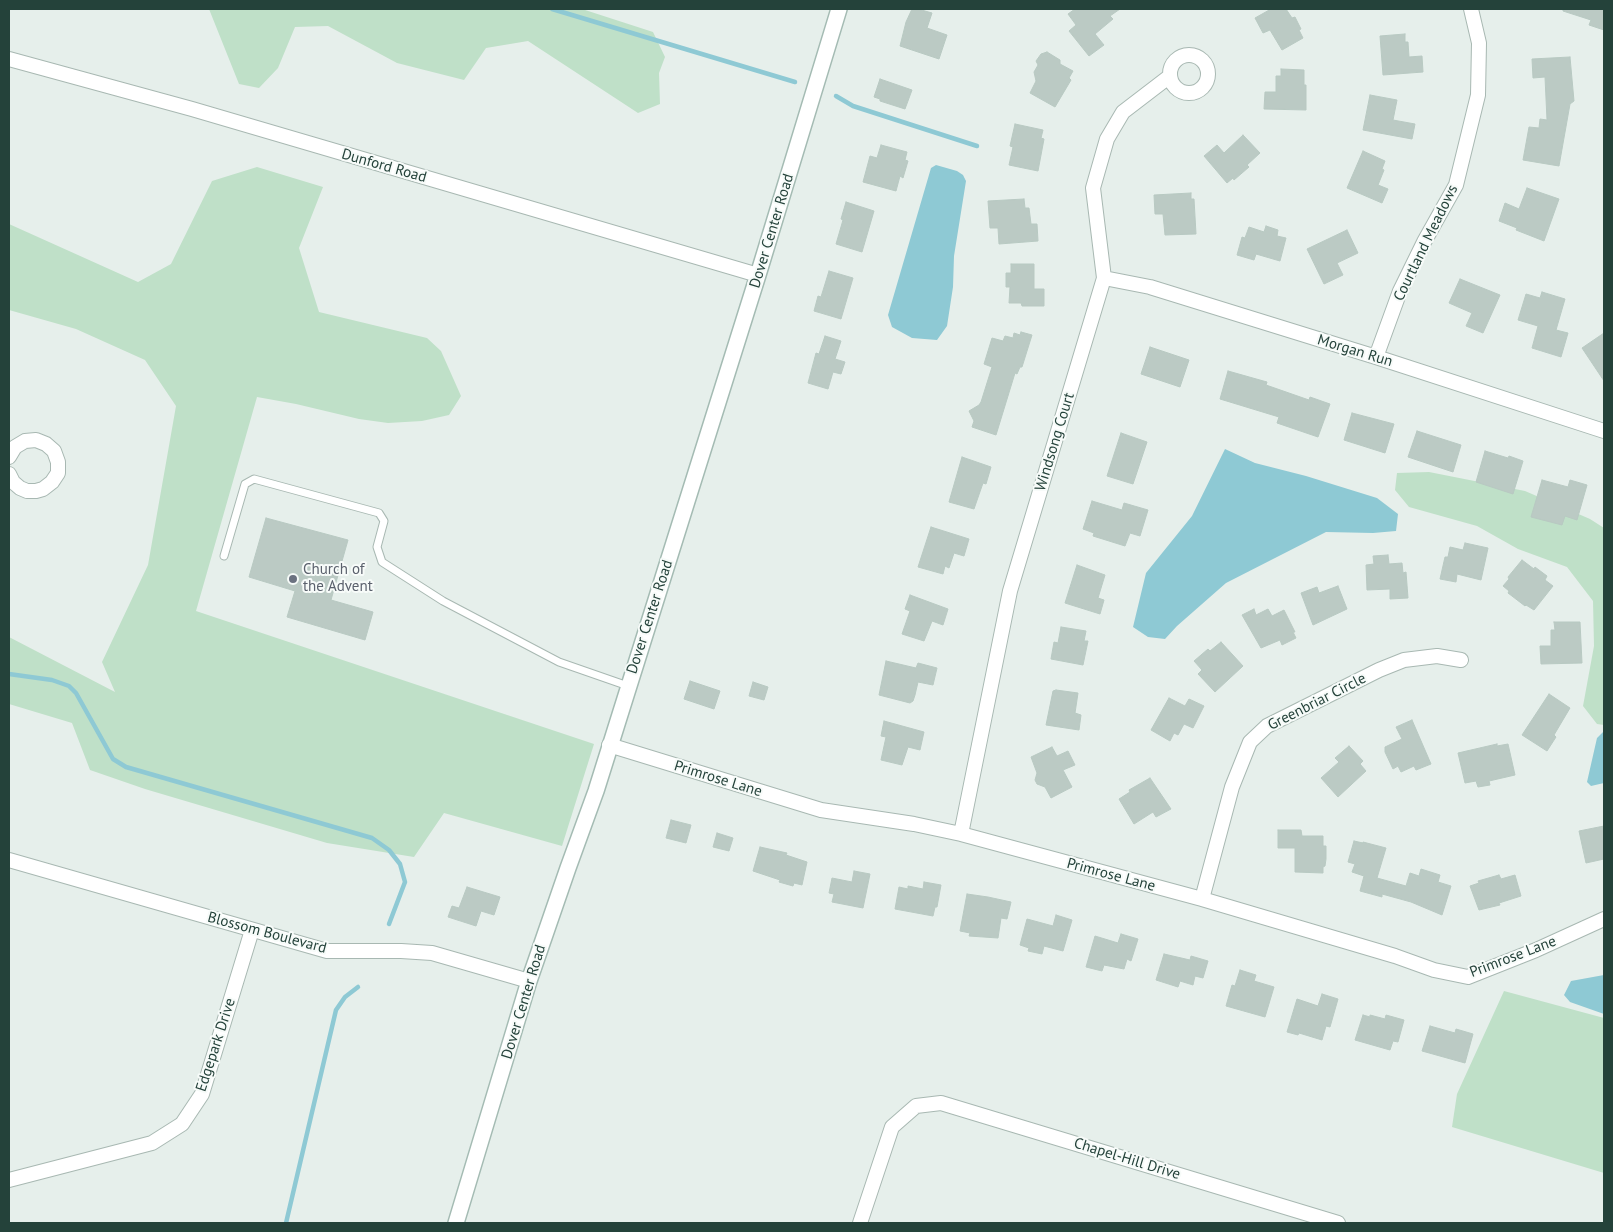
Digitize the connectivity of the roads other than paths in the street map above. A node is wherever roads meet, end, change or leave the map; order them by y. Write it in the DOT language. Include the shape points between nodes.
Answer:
graph roads {
  1 [pos="839,9"];
  2 [pos="1471,9"];
  3 [pos="9,59"];
  4 [pos="1170,76"];
  5 [pos="758,276"];
  6 [pos="1104,278"];
  7 [pos="1376,357"];
  8 [pos="1604,431"];
  9 [pos="10,451"];
  10 [pos="9,474"];
  11 [pos="224,556"];
  12 [pos="1461,660"];
  13 [pos="628,686"];
  14 [pos="609,745"];
  15 [pos="961,834"];
  16 [pos="9,860"];
  17 [pos="1202,900"];
  18 [pos="1604,919"];
  19 [pos="252,930"];
  20 [pos="529,981"];
  21 [pos="9,1180"];
  22 [pos="456,1223"];
  23 [pos="860,1223"];
  24 [pos="1338,1223"];
  1 -- 5 [label="street, Dover Center Road"];
  2 -- 7 [label="street, Courtland Meadows" via="1479,42 1478,95 1456,185 1404,283"];
  3 -- 5 [label="street, Dunford Road" via="202,112"];
  4 -- 6 [label="street, Windsong Court" via="1123,112 1107,138 1093,188"];
  5 -- 13 [label="street, Dover Center Road"];
  6 -- 7 [label="street, Morgan Run" via="1150,287"];
  6 -- 15 [label="street, Windsong Court" via="1010,591"];
  7 -- 8 [label="street, Morgan Run"];
  9 -- 10 [label="street" via="25,441 36,440 46,444 54,451 58,473 52,482 36,491 20,488"];
  11 -- 13 [label="lane" via="245,484 254,479 379,513 384,521 377,547 382,562 444,601 559,662"];
  12 -- 17 [label="street, Greenbriar Circle" via="1437,656 1404,660 1267,726 1250,742 1232,787"];
  13 -- 14 [label="street, Dover Center Road"];
  14 -- 15 [label="street, Primrose Lane" via="821,810"];
  14 -- 20 [label="street, Dover Center Road"];
  15 -- 17 [label="street, Primrose Lane"];
  16 -- 19 [label="street, Blossom Boulevard"];
  17 -- 18 [label="street, Primrose Lane" via="1434,970 1468,977"];
  19 -- 20 [label="street, Blossom Boulevard" via="327,951 432,954"];
  19 -- 21 [label="street, Edgepark Drive" via="202,1094 182,1124 152,1143"];
  20 -- 22 [label="street, Dover Center Road"];
  23 -- 24 [label="street, Chapel-Hill Drive" via="892,1127 916,1106 941,1103"];
}
